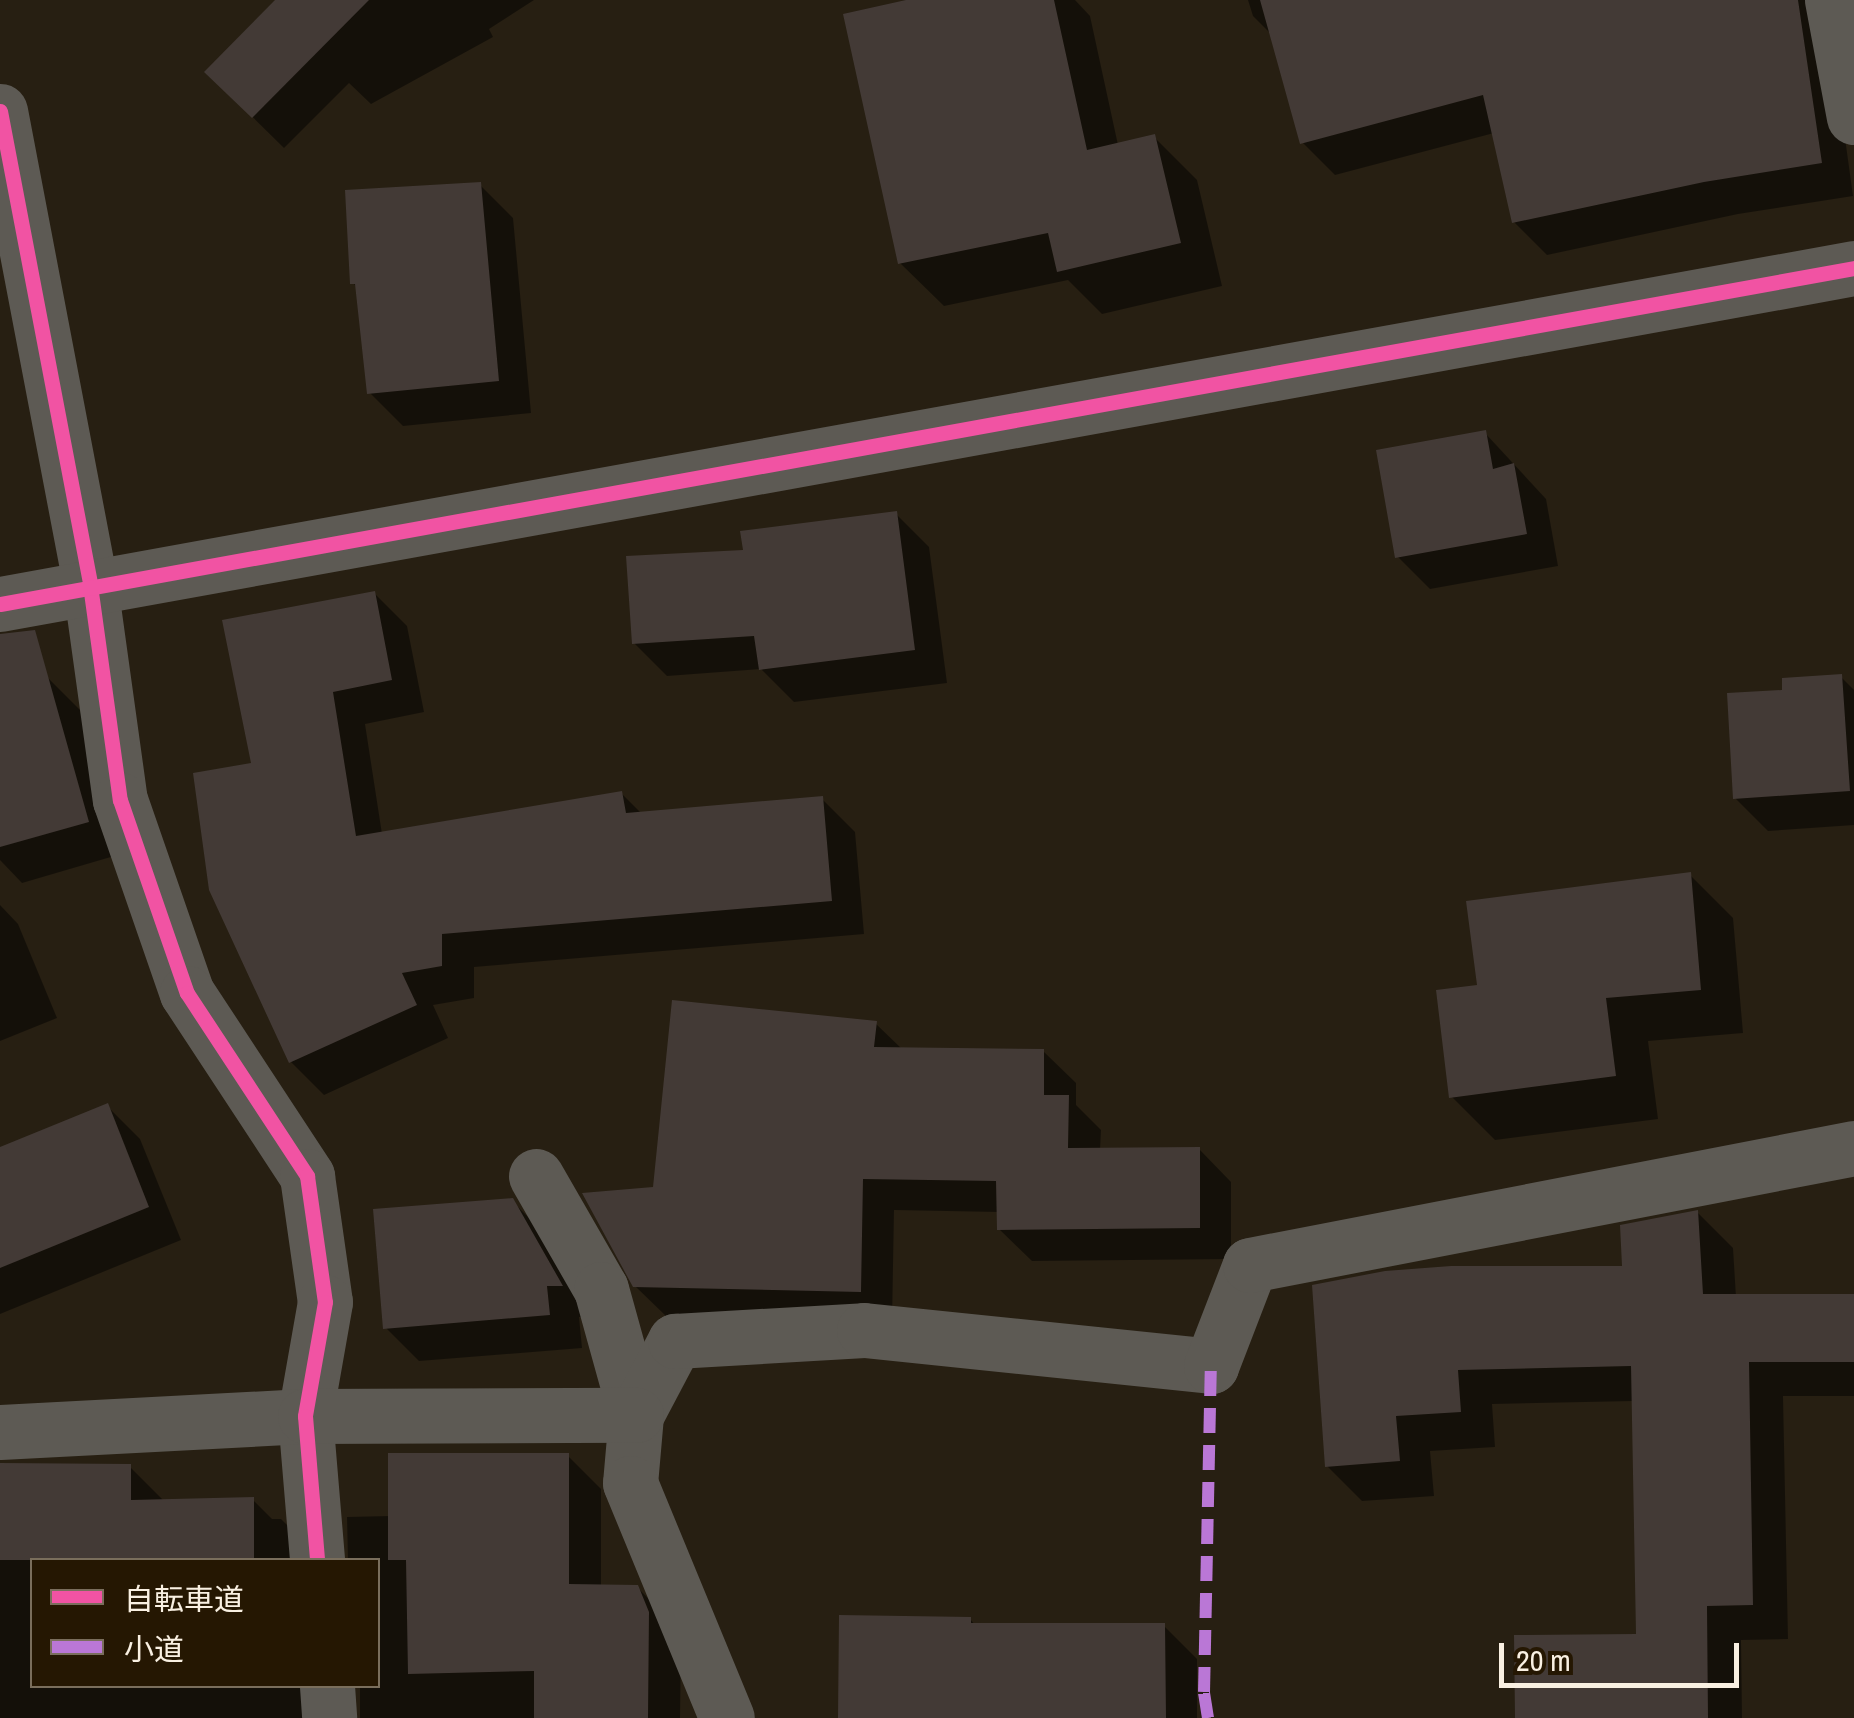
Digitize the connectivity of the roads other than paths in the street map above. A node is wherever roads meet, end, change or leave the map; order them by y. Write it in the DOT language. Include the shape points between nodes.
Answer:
graph roads {
  1 [pos="1832,0"];
  2 [pos="0,111"];
  3 [pos="1854,117"];
  4 [pos="1854,268"];
  5 [pos="90,586"];
  6 [pos="0,604"];
  7 [pos="1854,1148"];
  8 [pos="536,1176"];
  9 [pos="636,1415"];
  10 [pos="305,1416"];
  11 [pos="0,1432"];
  12 [pos="316,1558"];
  13 [pos="327,1688"];
  14 [pos="329,1718"];
  15 [pos="726,1718"];
  1 -- 3 [label="street"];
  2 -- 5 [label="street"];
  4 -- 5 [label="street"];
  5 -- 6 [label="street"];
  5 -- 10 [label="street" via="120,800 187,993 307,1176 325,1302"];
  7 -- 9 [label="street" via="1250,1265 1211,1366 864,1330 675,1340"];
  8 -- 9 [label="street" via="601,1289"];
  9 -- 10 [label="street"];
  9 -- 15 [label="street" via="630,1482"];
  10 -- 11 [label="street"];
  10 -- 12 [label="street"];
  13 -- 14 [label="street"];
}
